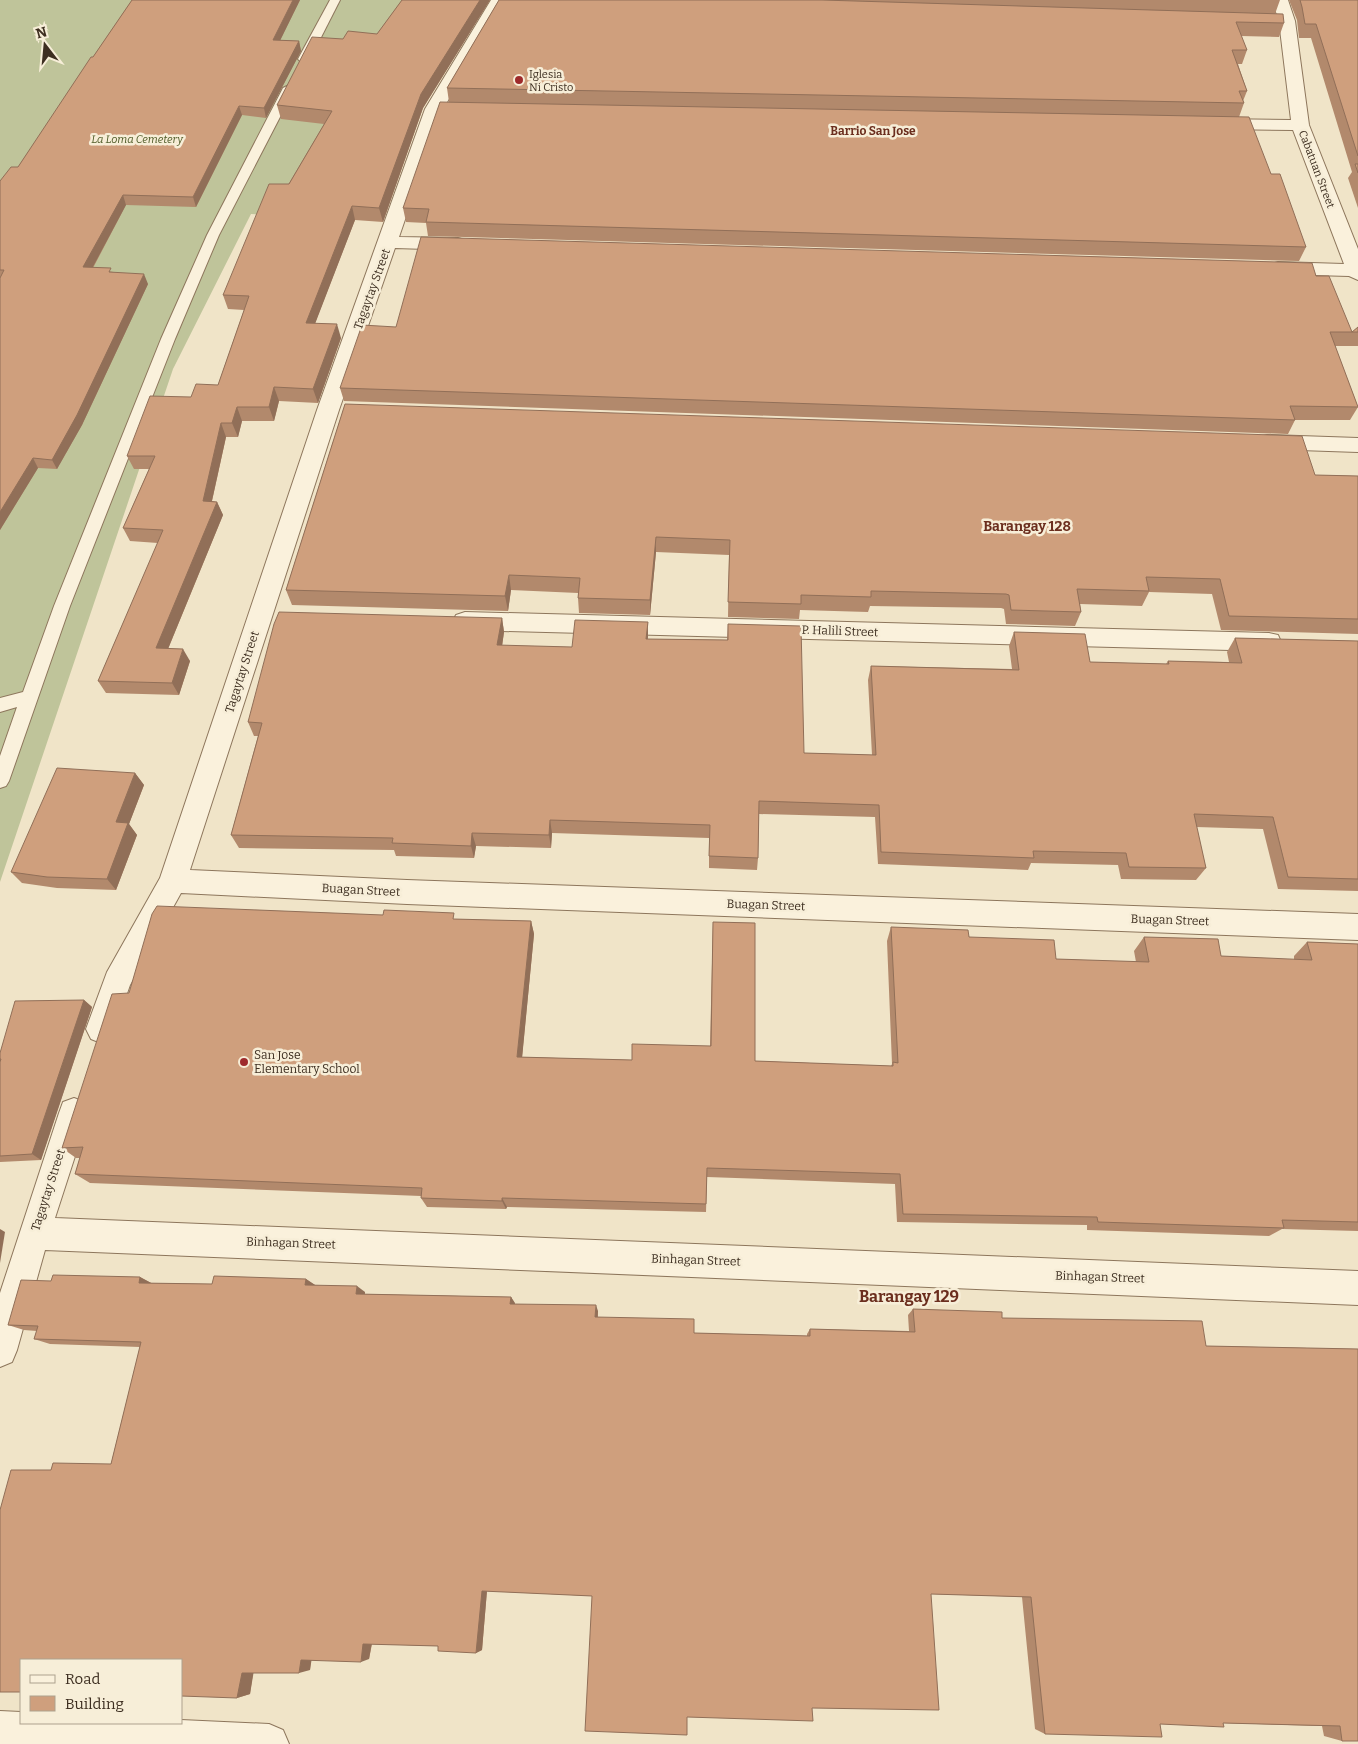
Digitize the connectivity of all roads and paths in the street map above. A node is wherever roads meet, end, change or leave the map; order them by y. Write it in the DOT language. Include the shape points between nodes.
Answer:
graph roads {
  1 [pos="335,0"];
  2 [pos="499,0"];
  3 [pos="1280,0"];
  4 [pos="1267,20"];
  5 [pos="1287,21"];
  6 [pos="434,109"];
  7 [pos="454,109"];
  8 [pos="1200,124"];
  9 [pos="1300,126"];
  10 [pos="389,242"];
  11 [pos="478,244"];
  12 [pos="1259,267"];
  13 [pos="1357,272"];
  14 [pos="1249,441"];
  15 [pos="1358,445"];
  16 [pos="441,620"];
  17 [pos="1288,643"];
  18 [pos="28,698"];
  19 [pos="0,705"];
  20 [pos="0,781"];
  21 [pos="173,881"];
  22 [pos="1358,927"];
  23 [pos="92,1056"];
  24 [pos="83,1084"];
  25 [pos="34,1233"];
  26 [pos="1358,1288"];
  27 [pos="0,1350"];
  28 [pos="0,1730"];
  29 [pos="269,1744"];
  1 -- 18 [label="lane" via="213,234 87,542"];
  2 -- 6 [label="street, Tagaytay Street"];
  3 -- 5 [label="street, Cabatuan Street"];
  4 -- 5 [label="street"];
  5 -- 9 [label="street, Cabatuan Street"];
  6 -- 7 [label="street"];
  6 -- 10 [label="street, Tagaytay Street"];
  8 -- 9 [label="street"];
  9 -- 13 [label="street, Cabatuan Street"];
  10 -- 11 [label="street"];
  10 -- 21 [label="street, Tagaytay Street" via="271,616"];
  12 -- 13 [label="street"];
  14 -- 15 [label="street"];
  16 -- 17 [label="street, P. Halili Street"];
  18 -- 19 [label="lane"];
  18 -- 20 [label="lane"];
  21 -- 22 [label="street, Buagan Street"];
  21 -- 23 [label="street, Tagaytay Street" via="117,981"];
  24 -- 25 [label="street, Tagaytay Street"];
  25 -- 26 [label="street, Binhagan Street"];
  25 -- 27 [label="street, Tagaytay Street"];
  28 -- 29 [label="street"];
}
